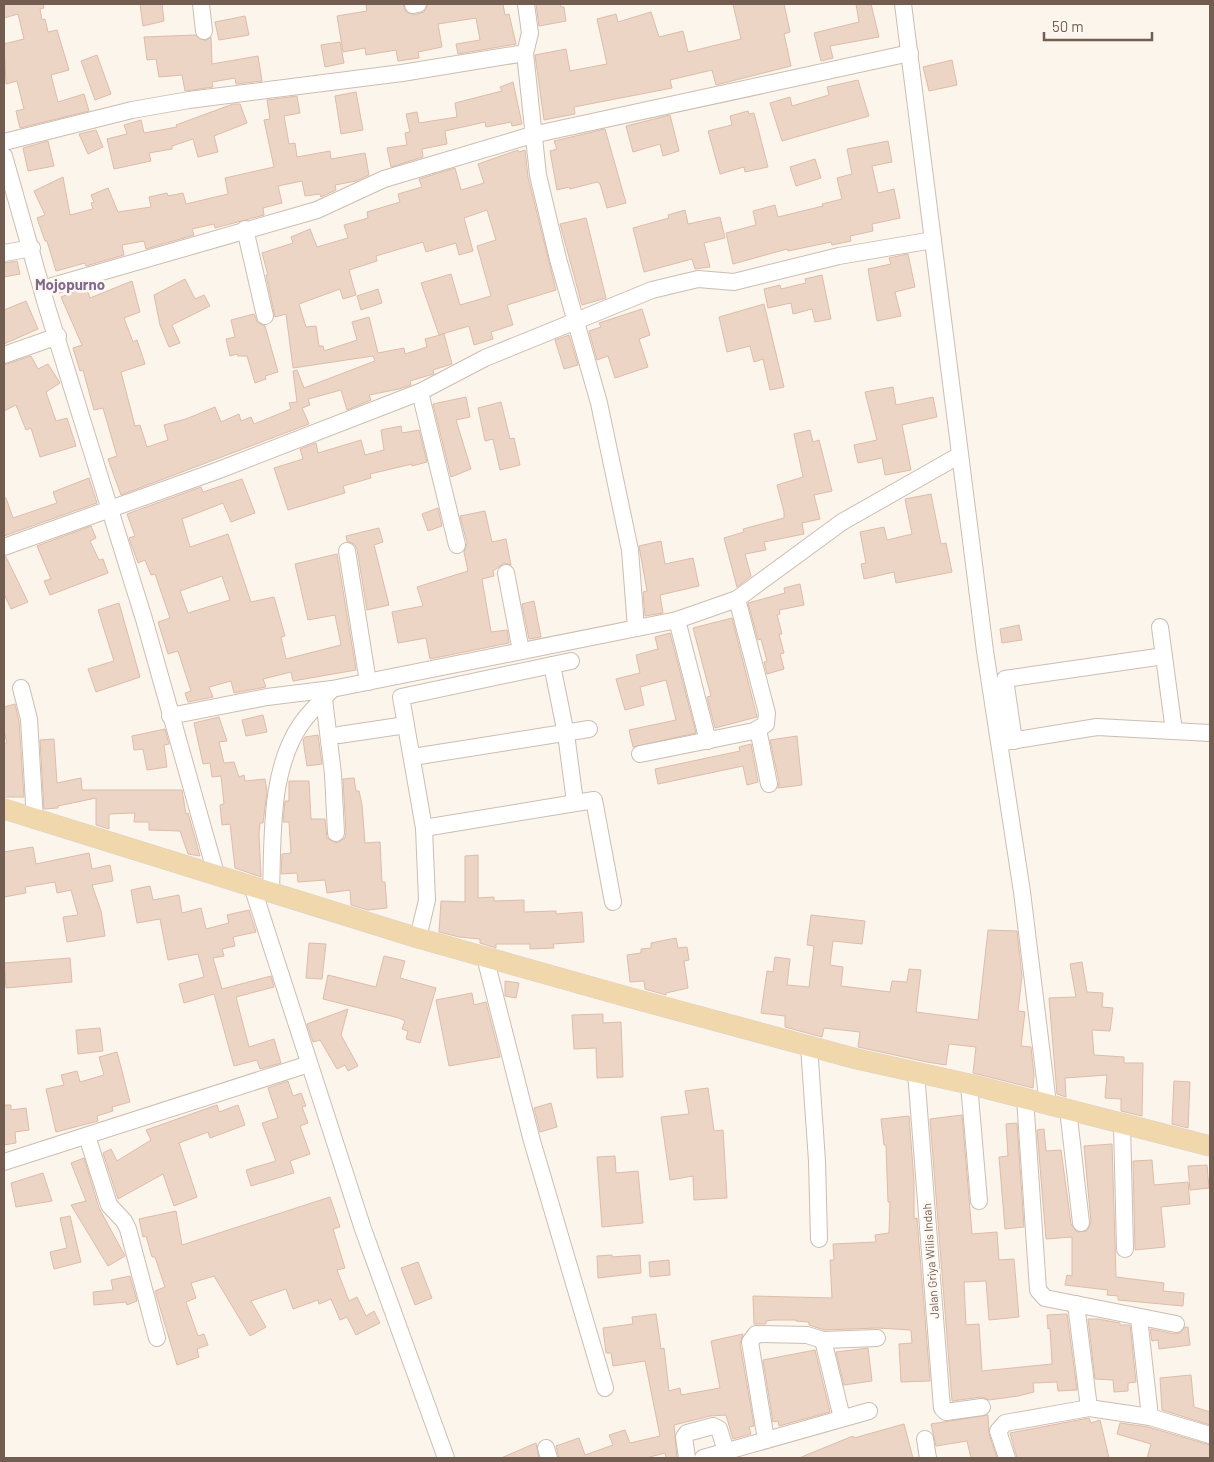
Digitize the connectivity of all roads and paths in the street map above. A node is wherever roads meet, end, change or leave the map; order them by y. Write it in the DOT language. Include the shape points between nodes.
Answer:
graph roads {
  1 [pos="201,4"];
  2 [pos="526,4"];
  3 [pos="903,4"];
  4 [pos="204,31"];
  5 [pos="524,53"];
  6 [pos="910,53"];
  7 [pos="532,135"];
  8 [pos="4,142"];
  9 [pos="4,156"];
  10 [pos="245,229"];
  11 [pos="933,240"];
  12 [pos="32,248"];
  13 [pos="4,253"];
  14 [pos="42,289"];
  15 [pos="265,316"];
  16 [pos="575,320"];
  17 [pos="58,336"];
  18 [pos="4,355"];
  19 [pos="420,392"];
  20 [pos="960,455"];
  21 [pos="110,508"];
  22 [pos="458,545"];
  23 [pos="4,547"];
  24 [pos="347,551"];
  25 [pos="506,572"];
  26 [pos="737,599"];
  27 [pos="677,620"];
  28 [pos="1160,627"];
  29 [pos="636,628"];
  30 [pos="521,651"];
  31 [pos="1164,656"];
  32 [pos="571,661"];
  33 [pos="552,665"];
  34 [pos="368,682"];
  35 [pos="21,688"];
  36 [pos="328,694"];
  37 [pos="170,716"];
  38 [pos="406,725"];
  39 [pos="588,729"];
  40 [pos="758,729"];
  41 [pos="1174,731"];
  42 [pos="1210,733"];
  43 [pos="566,734"];
  44 [pos="339,735"];
  45 [pos="708,741"];
  46 [pos="1006,742"];
  47 [pos="640,754"];
  48 [pos="413,757"];
  49 [pos="768,784"];
  50 [pos="575,802"];
  51 [pos="4,809"];
  52 [pos="35,820"];
  53 [pos="424,828"];
  54 [pos="336,833"];
  55 [pos="216,874"];
  56 [pos="252,886"];
  57 [pos="271,892"];
  58 [pos="613,902"];
  59 [pos="418,938"];
  60 [pos="485,957"];
  61 [pos="809,1046"];
  62 [pos="309,1064"];
  63 [pos="916,1072"];
  64 [pos="968,1084"];
  65 [pos="1025,1098"];
  66 [pos="1048,1104"];
  67 [pos="1068,1109"];
  68 [pos="1122,1124"];
  69 [pos="87,1136"];
  70 [pos="1210,1146"];
  71 [pos="4,1162"];
  72 [pos="979,1201"];
  73 [pos="1081,1223"];
  74 [pos="819,1239"];
  75 [pos="1124,1249"];
  76 [pos="1076,1304"];
  77 [pos="1139,1318"];
  78 [pos="1176,1324"];
  79 [pos="157,1338"];
  80 [pos="877,1338"];
  81 [pos="823,1340"];
  82 [pos="605,1388"];
  83 [pos="982,1406"];
  84 [pos="1089,1408"];
  85 [pos="869,1410"];
  86 [pos="1150,1417"];
  87 [pos="842,1418"];
  88 [pos="1210,1435"];
  89 [pos="925,1439"];
  90 [pos="766,1440"];
  91 [pos="726,1452"];
  92 [pos="446,1458"];
  93 [pos="688,1458"];
  94 [pos="703,1458"];
  95 [pos="928,1458"];
  96 [pos="1007,1458"];
  1 -- 4 [label="street"];
  2 -- 5 [label="street" via="530,34"];
  3 -- 6 [label="street"];
  5 -- 7 [label="street"];
  5 -- 8 [label="street" via="412,72 188,100 132,110"];
  6 -- 7 [label="street"];
  6 -- 11 [label="street"];
  7 -- 10 [label="street" via="384,179 317,210"];
  7 -- 16 [label="street" via="544,206"];
  9 -- 12 [label="street"];
  10 -- 14 [label="street"];
  10 -- 15 [label="street"];
  11 -- 16 [label="street" via="839,256 734,282 698,279 681,282"];
  11 -- 20 [label="street"];
  12 -- 13 [label="street"];
  12 -- 14 [label="street"];
  14 -- 17 [label="street"];
  16 -- 19 [label="street" via="485,358"];
  16 -- 29 [label="street" via="599,404 630,550"];
  17 -- 18 [label="street"];
  17 -- 21 [label="street"];
  19 -- 21 [label="street" via="219,470"];
  19 -- 22 [label="street"];
  20 -- 26 [label="street" via="842,522"];
  20 -- 46 [label="street"];
  21 -- 23 [label="street"];
  21 -- 37 [label="street"];
  24 -- 34 [label="street"];
  25 -- 30 [label="street"];
  26 -- 27 [label="street"];
  26 -- 40 [label="street" via="767,714 766,724"];
  27 -- 29 [label="street"];
  27 -- 45 [label="street"];
  28 -- 31 [label="street"];
  29 -- 30 [label="street"];
  30 -- 34 [label="street"];
  31 -- 41 [label="street"];
  31 -- 46 [label="street" via="1005,679"];
  32 -- 33 [label="street"];
  33 -- 38 [label="street" via="401,697"];
  33 -- 43 [label="street"];
  34 -- 36 [label="street"];
  35 -- 52 [label="street" via="29,719"];
  36 -- 37 [label="street" via="268,697"];
  36 -- 54 [label="street"];
  36 -- 57 [label="street" via="301,725 284,762 277,793"];
  37 -- 55 [label="street"];
  38 -- 44 [label="street"];
  38 -- 48 [label="street"];
  39 -- 43 [label="street"];
  40 -- 45 [label="street"];
  40 -- 49 [label="street"];
  41 -- 42 [label="street"];
  41 -- 46 [label="street" via="1097,727"];
  43 -- 48 [label="street"];
  43 -- 50 [label="street"];
  45 -- 47 [label="street"];
  46 -- 66 [label="street"];
  48 -- 53 [label="street"];
  50 -- 53 [label="street"];
  50 -- 58 [label="street" via="594,800"];
  51 -- 52 [label="main road"];
  52 -- 55 [label="main road"];
  53 -- 59 [label="street" via="427,900"];
  55 -- 56 [label="main road"];
  56 -- 57 [label="main road"];
  56 -- 62 [label="street"];
  57 -- 59 [label="main road"];
  59 -- 60 [label="main road"];
  60 -- 61 [label="main road"];
  60 -- 82 [label="street" via="532,1141"];
  61 -- 63 [label="main road"];
  61 -- 74 [label="street"];
  62 -- 69 [label="street"];
  62 -- 92 [label="street" via="393,1314"];
  63 -- 64 [label="main road"];
  63 -- 83 [label="street, Jalan Griya Wilis Indah" via="942,1408 946,1412"];
  64 -- 65 [label="main road"];
  64 -- 72 [label="street"];
  65 -- 66 [label="main road"];
  65 -- 76 [label="street" via="1038,1290 1045,1298"];
  66 -- 67 [label="main road"];
  67 -- 68 [label="main road"];
  67 -- 73 [label="street"];
  68 -- 70 [label="main road"];
  68 -- 75 [label="street"];
  69 -- 71 [label="street"];
  69 -- 79 [label="street" via="109,1205 128,1229"];
  76 -- 77 [label="street"];
  76 -- 84 [label="street"];
  77 -- 78 [label="street"];
  77 -- 86 [label="street"];
  80 -- 81 [label="street"];
  81 -- 87 [label="street"];
  81 -- 90 [label="street" via="807,1335 759,1333 753,1336 750,1342"];
  84 -- 86 [label="street"];
  84 -- 96 [label="street" via="1000,1426 998,1431"];
  85 -- 87 [label="street"];
  86 -- 88 [label="street"];
  87 -- 90 [label="street"];
  89 -- 95 [label="street"];
  90 -- 91 [label="street"];
  91 -- 93 [label="street" via="719,1429 713,1426 684,1436"];
  91 -- 94 [label="street"];
}
